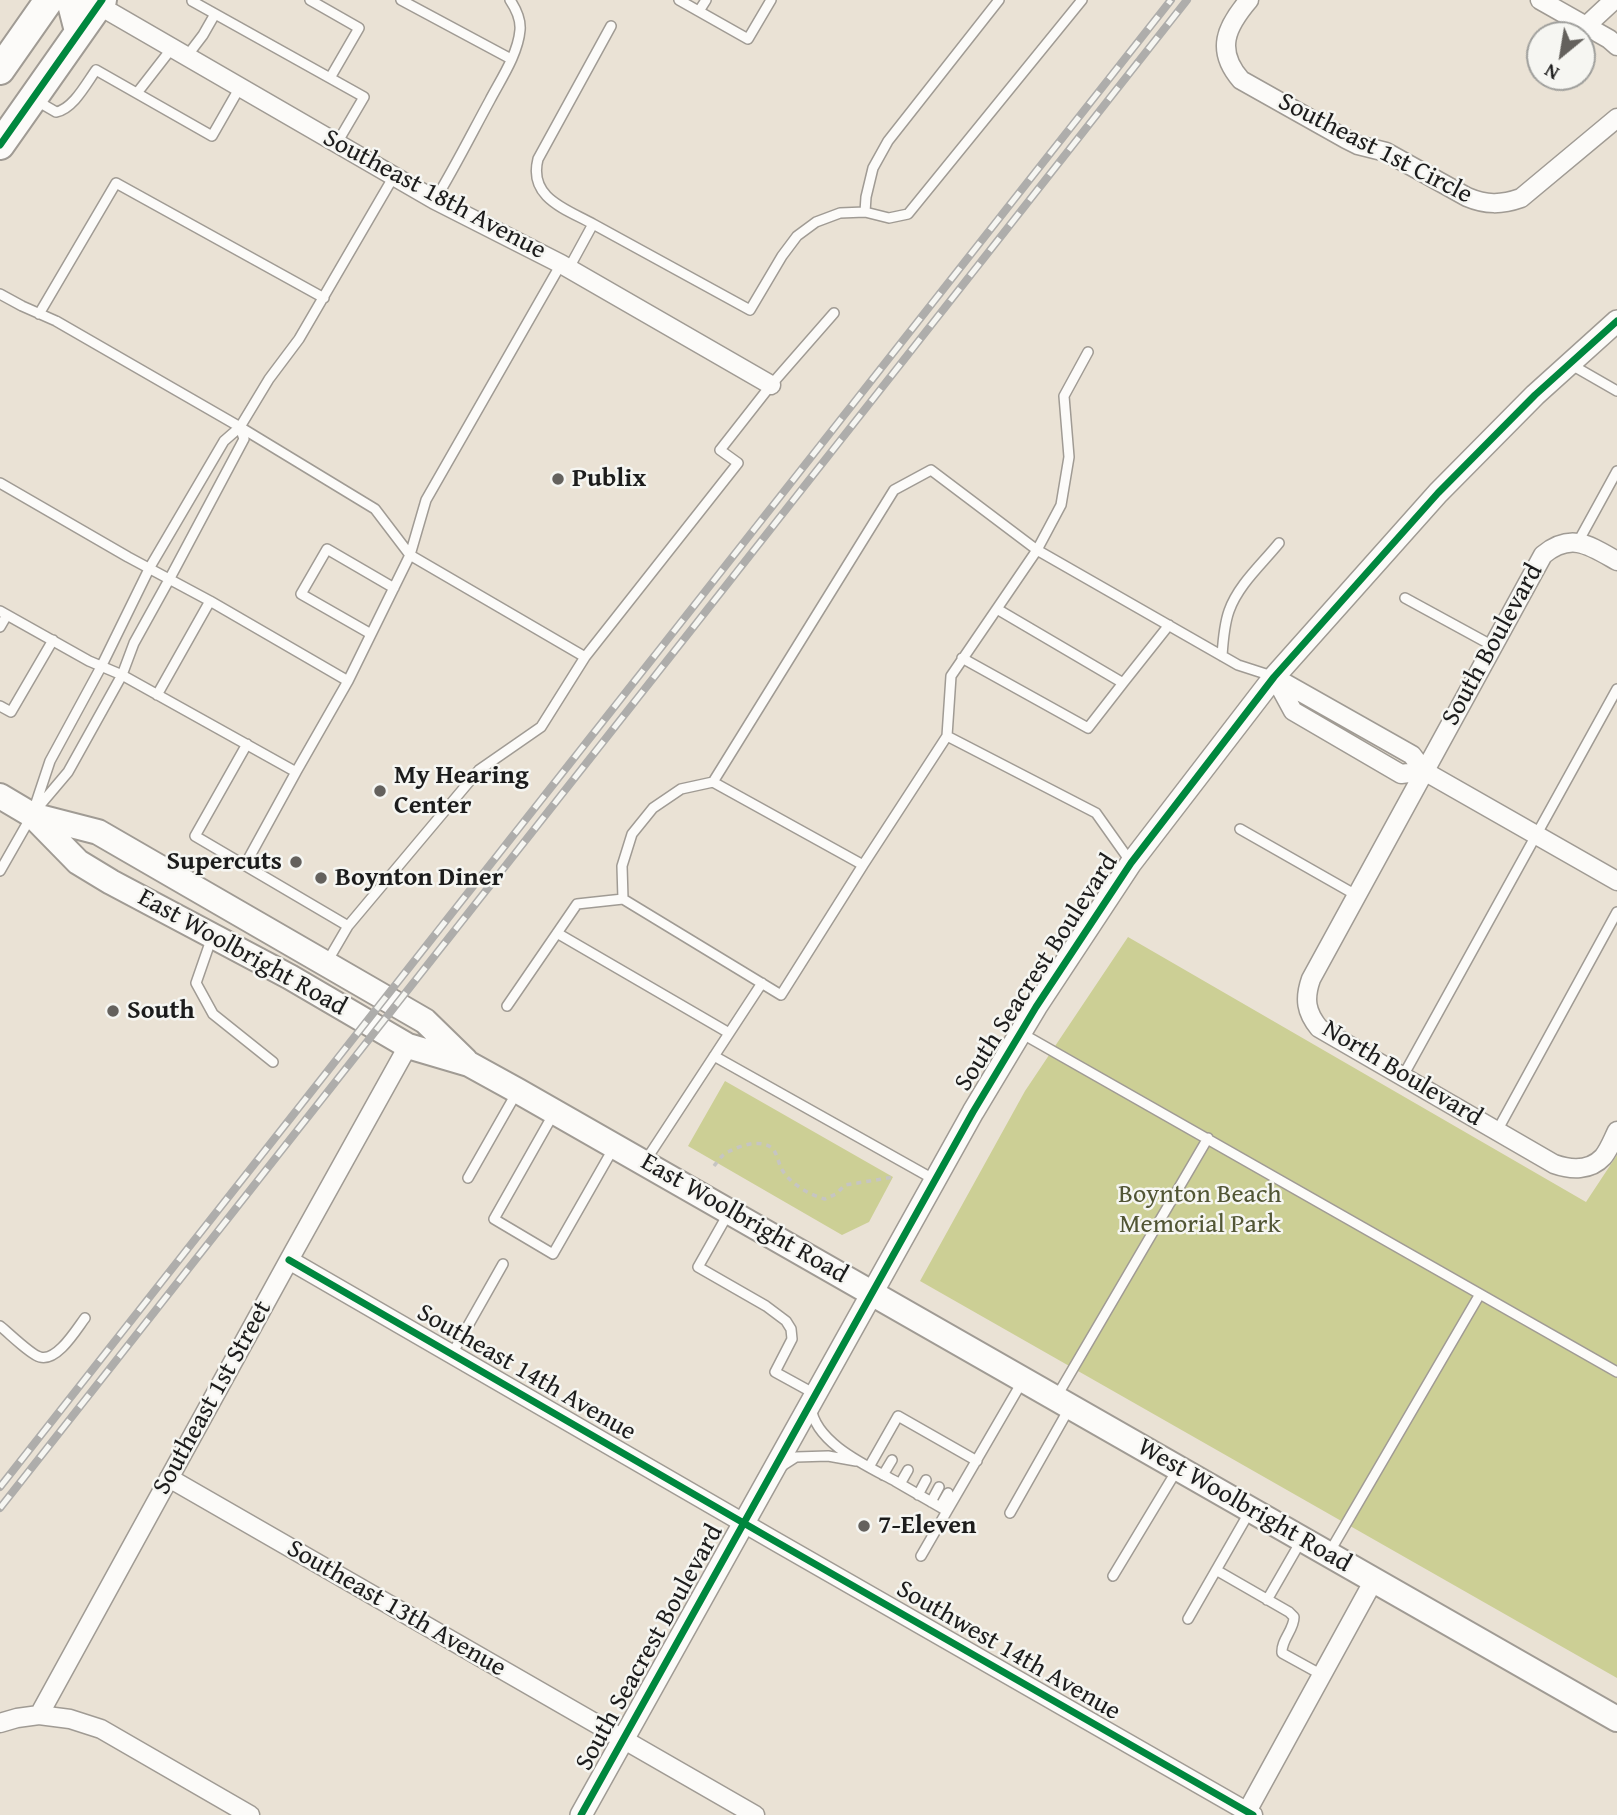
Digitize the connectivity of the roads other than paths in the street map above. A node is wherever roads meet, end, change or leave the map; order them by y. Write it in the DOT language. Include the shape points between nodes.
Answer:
graph roads {
  1 [pos="49,0"];
  2 [pos="71,0"];
  3 [pos="310,0"];
  4 [pos="401,0"];
  5 [pos="510,0"];
  6 [pos="679,0"];
  7 [pos="706,0"];
  8 [pos="771,0"];
  9 [pos="999,0"];
  10 [pos="1082,0"];
  11 [pos="1249,0"];
  12 [pos="1540,0"];
  13 [pos="1614,0"];
  14 [pos="192,1"];
  15 [pos="99,2"];
  16 [pos="699,12"];
  17 [pos="215,14"];
  18 [pos="1577,21"];
  19 [pos="1591,21"];
  20 [pos="611,26"];
  21 [pos="79,31"];
  22 [pos="1596,32"];
  23 [pos="1617,46"];
  24 [pos="179,52"];
  25 [pos="511,59"];
  26 [pos="1,66"];
  27 [pos="330,79"];
  28 [pos="240,87"];
  29 [pos="137,93"];
  30 [pos="33,98"];
  31 [pos="1617,118"];
  32 [pos="337,144"];
  33 [pos="0,145"];
  34 [pos="394,176"];
  35 [pos="435,200"];
  36 [pos="864,212"];
  37 [pos="593,225"];
  38 [pos="565,266"];
  39 [pos="0,294"];
  40 [pos="324,298"];
  41 [pos="834,313"];
  42 [pos="39,314"];
  43 [pos="1617,321"];
  44 [pos="1088,352"];
  45 [pos="1569,364"];
  46 [pos="771,385"];
  47 [pos="1617,391"];
  48 [pos="240,427"];
  49 [pos="1617,471"];
  50 [pos="0,483"];
  51 [pos="1578,542"];
  52 [pos="1279,543"];
  53 [pos="1037,550"];
  54 [pos="410,555"];
  55 [pos="1617,561"];
  56 [pos="150,567"];
  57 [pos="170,578"];
  58 [pos="394,587"];
  59 [pos="1405,598"];
  60 [pos="210,601"];
  61 [pos="997,609"];
  62 [pos="4,613"];
  63 [pos="1169,625"];
  64 [pos="0,627"];
  65 [pos="371,634"];
  66 [pos="53,640"];
  67 [pos="1493,646"];
  68 [pos="1222,656"];
  69 [pos="585,657"];
  70 [pos="962,658"];
  71 [pos="101,667"];
  72 [pos="122,676"];
  73 [pos="1274,677"];
  74 [pos="348,681"];
  75 [pos="1123,683"];
  76 [pos="1617,689"];
  77 [pos="157,695"];
  78 [pos="0,706"];
  79 [pos="947,736"];
  80 [pos="247,744"];
  81 [pos="1424,771"];
  82 [pos="296,772"];
  83 [pos="713,782"];
  84 [pos="0,796"];
  85 [pos="32,815"];
  86 [pos="1240,829"];
  87 [pos="1536,834"];
  88 [pos="1131,863"];
  89 [pos="245,864"];
  90 [pos="863,865"];
  91 [pos="0,871"];
  92 [pos="1617,881"];
  93 [pos="1356,895"];
  94 [pos="623,900"];
  95 [pos="1617,912"];
  96 [pos="348,926"];
  97 [pos="557,933"];
  98 [pos="212,935"];
  99 [pos="326,964"];
  100 [pos="761,983"];
  101 [pos="507,1006"];
  102 [pos="729,1033"];
  103 [pos="1021,1033"];
  104 [pos="408,1046"];
  105 [pos="714,1056"];
  106 [pos="274,1062"];
  107 [pos="469,1063"];
  108 [pos="1403,1076"];
  109 [pos="518,1091"];
  110 [pos="555,1112"];
  111 [pos="1497,1130"];
  112 [pos="1617,1131"];
  113 [pos="1208,1138"];
  114 [pos="615,1146"];
  115 [pos="645,1163"];
  116 [pos="468,1178"];
  117 [pos="934,1180"];
  118 [pos="729,1211"];
  119 [pos="289,1260"];
  120 [pos="503,1264"];
  121 [pos="872,1292"];
  122 [pos="1480,1294"];
  123 [pos="85,1318"];
  124 [pos="0,1326"];
  125 [pos="452,1354"];
  126 [pos="1617,1372"];
  127 [pos="1024,1379"];
  128 [pos="813,1398"];
  129 [pos="1063,1402"];
  130 [pos="947,1444"];
  131 [pos="960,1451"];
  132 [pos="941,1453"];
  133 [pos="973,1459"];
  134 [pos="892,1460"];
  135 [pos="954,1460"];
  136 [pos="858,1461"];
  137 [pos="964,1466"];
  138 [pos="869,1467"];
  139 [pos="908,1469"];
  140 [pos="1178,1469"];
  141 [pos="883,1475"];
  142 [pos="169,1478"];
  143 [pos="926,1480"];
  144 [pos="766,1482"];
  145 [pos="900,1484"];
  146 [pos="939,1487"];
  147 [pos="948,1493"];
  148 [pos="918,1494"];
  149 [pos="931,1502"];
  150 [pos="944,1509"];
  151 [pos="1251,1510"];
  152 [pos="1010,1513"];
  153 [pos="743,1523"];
  154 [pos="1302,1539"];
  155 [pos="1328,1554"];
  156 [pos="921,1556"];
  157 [pos="1216,1570"];
  158 [pos="1113,1576"];
  159 [pos="1374,1580"];
  160 [pos="1267,1600"];
  161 [pos="1188,1619"];
  162 [pos="1322,1675"];
  163 [pos="39,1715"];
  164 [pos="1617,1719"];
  165 [pos="0,1723"];
  166 [pos="622,1740"];
  167 [pos="1248,1814"];
  168 [pos="250,1815"];
  169 [pos="581,1815"];
  170 [pos="755,1815"];
  1 -- 26 [label="main road"];
  2 -- 21 [label="main road"];
  3 -- 27 [label="lane" via="359,28"];
  4 -- 25 [label="lane"];
  5 -- 25 [label="lane" via="520,27"];
  6 -- 16 [label="lane"];
  7 -- 16 [label="lane"];
  8 -- 16 [label="lane" via="748,39"];
  9 -- 36 [label="lane" via="888,141 873,168"];
  10 -- 36 [label="lane" via="908,214 889,218"];
  11 -- 31 [label="street, Southeast 1st Circle" via="1232,23 1225,43 1226,57 1241,80 1346,139 1386,152 1480,202 1508,203 1521,198"];
  12 -- 18 [label="street"];
  13 -- 19 [label="street"];
  14 -- 17 [label="lane"];
  15 -- 21 [label="main road"];
  15 -- 24 [label="street, Southeast 18th Avenue"];
  17 -- 24 [label="lane" via="203,35"];
  17 -- 27 [label="lane"];
  20 -- 37 [label="lane" via="536,169 536,179 547,197"];
  21 -- 30 [label="main road"];
  22 -- 23 [label="street"];
  24 -- 28 [label="street, Southeast 18th Avenue"];
  24 -- 29 [label="lane"];
  25 -- 35 [label="lane"];
  27 -- 32 [label="lane" via="364,97"];
  28 -- 29 [label="lane" via="212,136"];
  28 -- 32 [label="street, Southeast 18th Avenue"];
  29 -- 30 [label="lane" via="96,70 62,111"];
  30 -- 33 [label="main road"];
  32 -- 34 [label="street, Southeast 18th Avenue"];
  34 -- 35 [label="street, Southeast 18th Avenue"];
  34 -- 40 [label="lane"];
  35 -- 38 [label="street, Southeast 18th Avenue"];
  36 -- 37 [label="lane" via="840,213 797,236 750,310"];
  37 -- 38 [label="lane"];
  38 -- 46 [label="street, Southeast 18th Avenue"];
  38 -- 54 [label="lane" via="426,499"];
  39 -- 42 [label="lane"];
  40 -- 42 [label="lane" via="116,183"];
  40 -- 48 [label="lane"];
  41 -- 46 [label="lane"];
  42 -- 48 [label="lane"];
  43 -- 45 [label="street, South Seacrest Boulevard"];
  44 -- 53 [label="lane" via="1065,396 1069,457 1061,505"];
  45 -- 47 [label="lane"];
  45 -- 73 [label="street, South Seacrest Boulevard" via="1438,492"];
  46 -- 69 [label="lane" via="720,450 738,463"];
  48 -- 54 [label="lane" via="375,509"];
  48 -- 56 [label="lane" via="224,441"];
  48 -- 57 [label="lane" via="244,439"];
  49 -- 51 [label="lane"];
  50 -- 56 [label="lane"];
  51 -- 55 [label="street"];
  51 -- 67 [label="street, South Boulevard" via="1565,542 1543,555"];
  52 -- 68 [label="lane" via="1229,610"];
  53 -- 61 [label="lane"];
  53 -- 63 [label="lane"];
  53 -- 83 [label="lane" via="931,470 894,490"];
  54 -- 58 [label="lane"];
  54 -- 69 [label="lane"];
  56 -- 57 [label="lane"];
  56 -- 71 [label="lane"];
  57 -- 60 [label="lane"];
  57 -- 72 [label="lane" via="134,643"];
  58 -- 65 [label="lane"];
  58 -- 65 [label="lane" via="327,549 301,594"];
  59 -- 67 [label="lane"];
  60 -- 74 [label="lane"];
  60 -- 77 [label="lane"];
  61 -- 70 [label="lane"];
  61 -- 75 [label="lane"];
  62 -- 64 [label="lane"];
  62 -- 66 [label="lane"];
  63 -- 68 [label="lane"];
  63 -- 75 [label="lane"];
  65 -- 74 [label="lane"];
  66 -- 71 [label="lane"];
  66 -- 78 [label="lane" via="11,712"];
  67 -- 81 [label="street, South Boulevard"];
  68 -- 73 [label="lane"];
  69 -- 96 [label="lane" via="541,727 479,770"];
  70 -- 75 [label="lane" via="1088,728"];
  70 -- 79 [label="lane" via="951,676"];
  71 -- 72 [label="lane"];
  71 -- 85 [label="lane" via="50,761"];
  72 -- 77 [label="lane"];
  72 -- 85 [label="lane" via="68,772"];
  73 -- 81 [label="street" via="1293,711 1401,774"];
  73 -- 88 [label="street, South Seacrest Boulevard"];
  74 -- 82 [label="lane"];
  76 -- 87 [label="lane"];
  77 -- 80 [label="lane"];
  79 -- 88 [label="lane" via="1096,813"];
  79 -- 90 [label="lane"];
  80 -- 82 [label="lane"];
  80 -- 89 [label="lane" via="195,836"];
  81 -- 87 [label="street"];
  81 -- 93 [label="street, North Boulevard"];
  82 -- 89 [label="lane"];
  83 -- 90 [label="lane"];
  83 -- 94 [label="lane" via="681,789 653,808 632,834 622,866"];
  84 -- 85 [label="main road, East Woolbright Road"];
  85 -- 91 [label="lane"];
  85 -- 98 [label="main road, East Woolbright Road" via="78,862"];
  85 -- 99 [label="main road, East Woolbright Road" via="98,832"];
  86 -- 93 [label="lane"];
  87 -- 92 [label="street"];
  87 -- 108 [label="lane"];
  88 -- 103 [label="street, South Seacrest Boulevard"];
  89 -- 96 [label="lane"];
  90 -- 100 [label="lane" via="781,995"];
  93 -- 108 [label="street, North Boulevard" via="1311,979 1307,1005 1319,1028"];
  94 -- 97 [label="lane" via="577,904"];
  94 -- 100 [label="lane"];
  95 -- 111 [label="lane"];
  96 -- 99 [label="lane"];
  97 -- 101 [label="lane"];
  97 -- 102 [label="lane"];
  98 -- 104 [label="main road, East Woolbright Road"];
  98 -- 106 [label="lane" via="196,983 213,1014"];
  99 -- 107 [label="main road, East Woolbright Road" via="425,1021"];
  100 -- 102 [label="lane"];
  102 -- 105 [label="lane"];
  103 -- 113 [label="lane"];
  103 -- 117 [label="street, South Seacrest Boulevard"];
  104 -- 107 [label="main road, East Woolbright Road"];
  104 -- 119 [label="street, Southeast 1st Street"];
  105 -- 115 [label="lane"];
  105 -- 117 [label="lane"];
  107 -- 109 [label="main road, East Woolbright Road"];
  108 -- 111 [label="street, North Boulevard"];
  109 -- 110 [label="main road, East Woolbright Road"];
  109 -- 116 [label="lane"];
  110 -- 114 [label="main road, East Woolbright Road"];
  110 -- 114 [label="lane" via="494,1219 553,1254"];
  111 -- 112 [label="street, North Boulevard" via="1567,1169 1580,1169 1603,1157"];
  113 -- 122 [label="lane"];
  113 -- 129 [label="lane"];
  114 -- 115 [label="main road, East Woolbright Road"];
  115 -- 118 [label="main road, East Woolbright Road"];
  117 -- 121 [label="street, South Seacrest Boulevard"];
  118 -- 121 [label="main road, East Woolbright Road"];
  118 -- 128 [label="lane" via="698,1267 786,1321 792,1339 775,1372"];
  119 -- 125 [label="street, Southeast 14th Avenue"];
  119 -- 142 [label="street, Southeast 1st Street"];
  120 -- 125 [label="lane"];
  121 -- 127 [label="main road, West Woolbright Road"];
  121 -- 128 [label="street, South Seacrest Boulevard"];
  122 -- 126 [label="lane"];
  122 -- 155 [label="lane"];
  123 -- 124 [label="lane" via="57,1352 47,1357 38,1357"];
  125 -- 153 [label="street, Southeast 14th Avenue"];
  127 -- 129 [label="main road, West Woolbright Road"];
  127 -- 133 [label="lane"];
  128 -- 136 [label="lane" via="812,1414 822,1433"];
  128 -- 144 [label="street, South Seacrest Boulevard"];
  129 -- 140 [label="main road, West Woolbright Road"];
  129 -- 152 [label="lane"];
  130 -- 131 [label="lane"];
  130 -- 132 [label="lane"];
  130 -- 138 [label="lane" via="926,1438 898,1416"];
  131 -- 133 [label="lane"];
  131 -- 135 [label="lane"];
  133 -- 137 [label="lane"];
  133 -- 150 [label="lane"];
  134 -- 141 [label="lane"];
  136 -- 138 [label="lane"];
  136 -- 144 [label="lane" via="796,1457"];
  138 -- 141 [label="lane"];
  139 -- 145 [label="lane"];
  140 -- 151 [label="main road, West Woolbright Road"];
  140 -- 158 [label="lane"];
  141 -- 145 [label="lane"];
  142 -- 163 [label="street, Southeast 1st Street"];
  142 -- 166 [label="street, Southeast 13th Avenue"];
  143 -- 148 [label="lane"];
  144 -- 153 [label="street, South Seacrest Boulevard"];
  145 -- 148 [label="lane"];
  146 -- 149 [label="lane"];
  147 -- 150 [label="lane"];
  148 -- 149 [label="lane"];
  149 -- 150 [label="lane"];
  150 -- 156 [label="lane"];
  151 -- 154 [label="main road, West Woolbright Road"];
  151 -- 157 [label="lane"];
  153 -- 166 [label="street, South Seacrest Boulevard"];
  153 -- 167 [label="street, Southwest 14th Avenue"];
  154 -- 155 [label="main road, West Woolbright Road"];
  154 -- 160 [label="lane"];
  155 -- 159 [label="main road, West Woolbright Road"];
  157 -- 160 [label="lane"];
  157 -- 161 [label="lane"];
  159 -- 162 [label="street"];
  159 -- 164 [label="main road, West Woolbright Road"];
  160 -- 162 [label="lane" via="1294,1617 1282,1653"];
  162 -- 167 [label="street"];
  163 -- 165 [label="street"];
  163 -- 168 [label="street" via="101,1729"];
  166 -- 169 [label="street, South Seacrest Boulevard"];
  166 -- 170 [label="street, Southeast 13th Avenue"];
}
